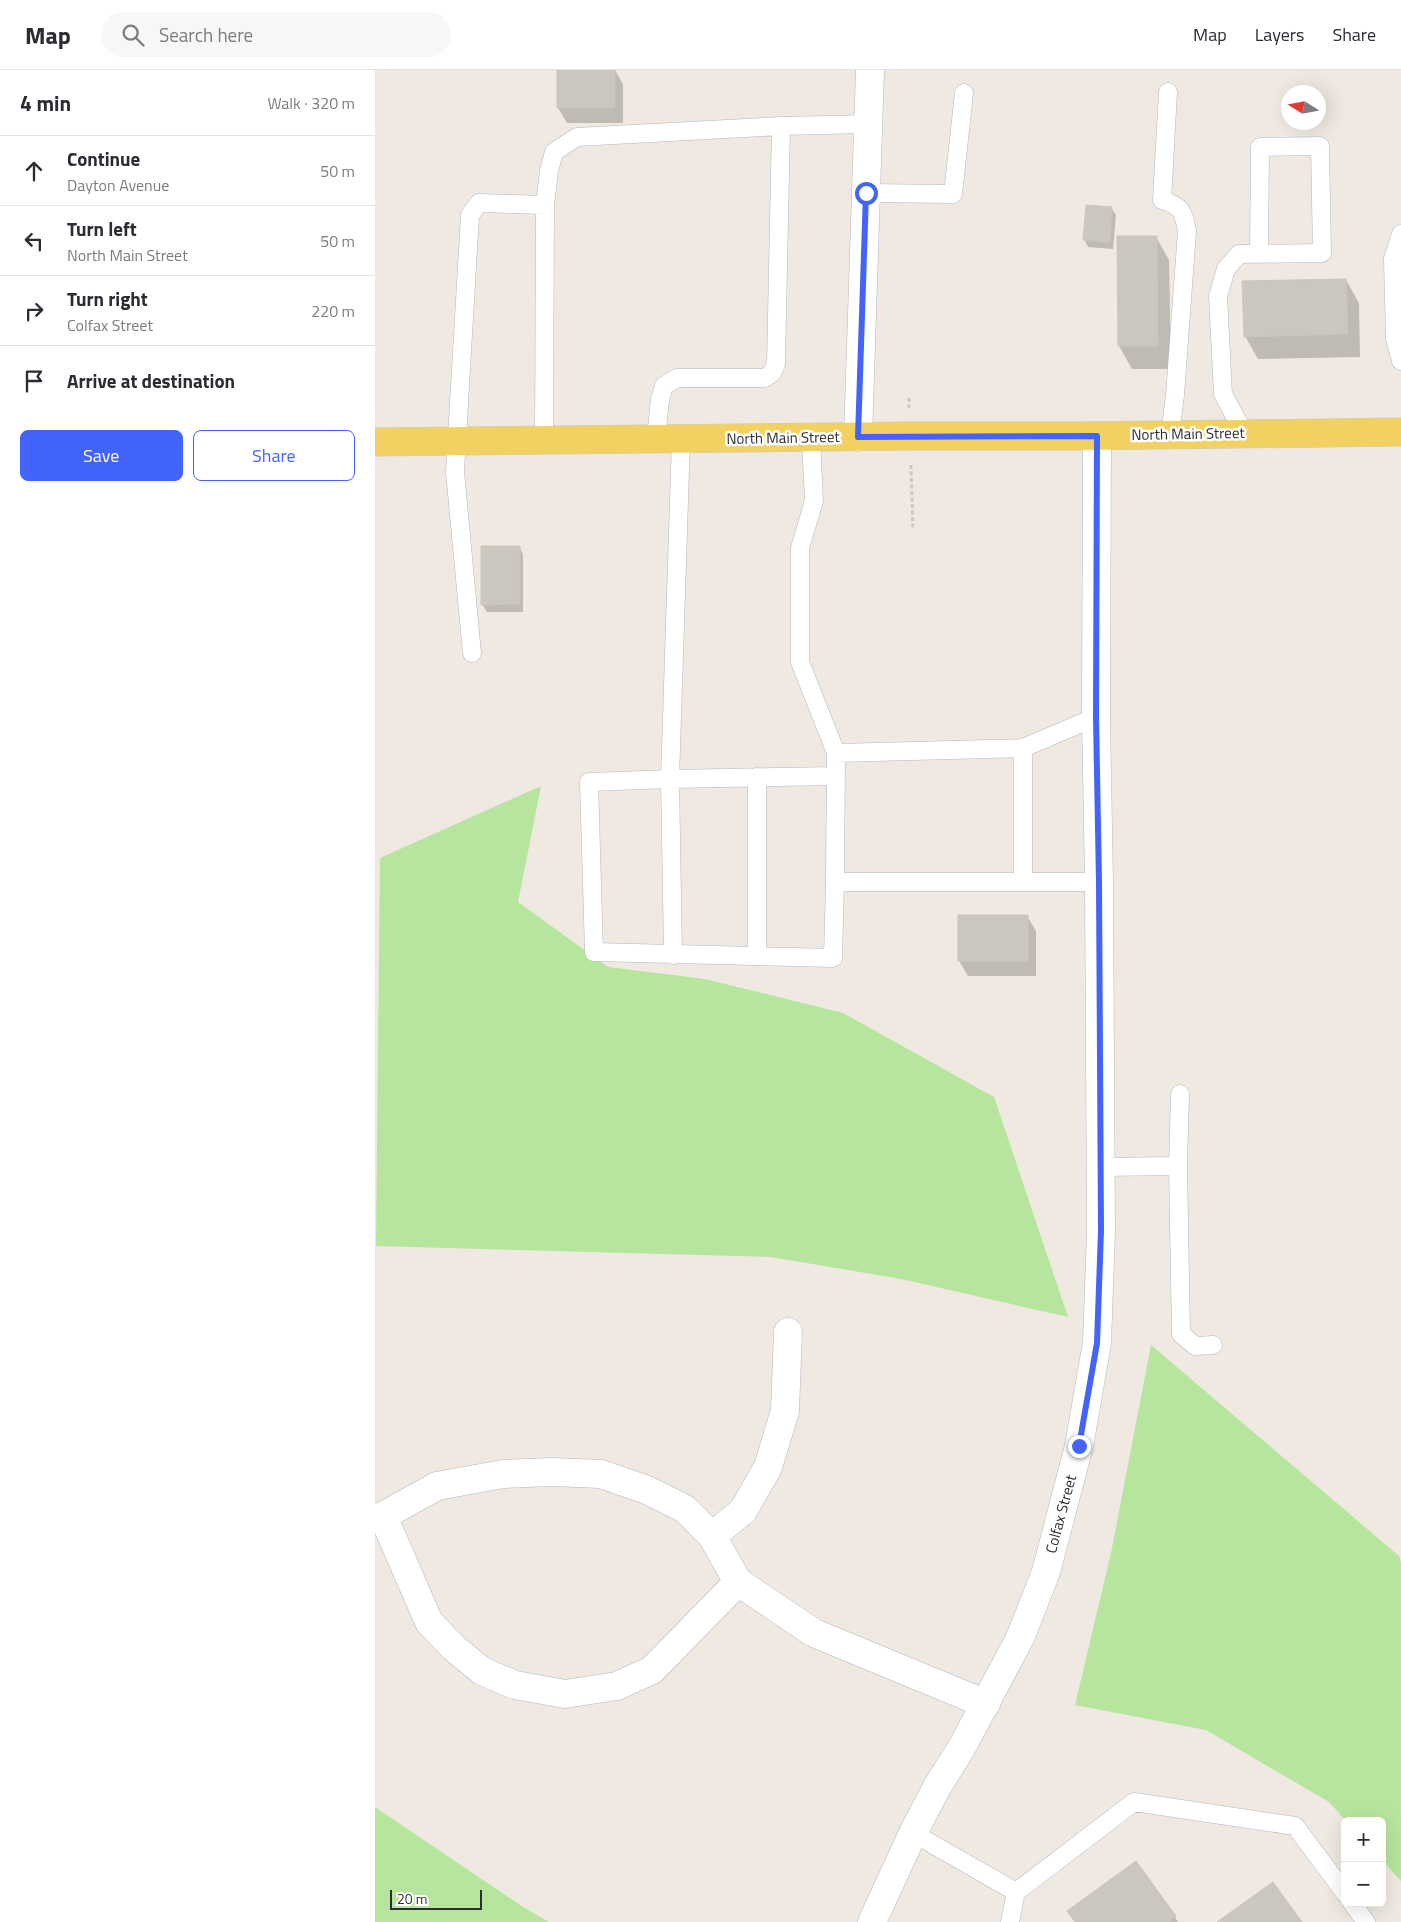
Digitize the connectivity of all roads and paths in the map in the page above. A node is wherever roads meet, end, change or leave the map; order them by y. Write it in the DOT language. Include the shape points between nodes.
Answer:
graph roads {
  1 [pos="870,70"];
  2 [pos="1168,92"];
  3 [pos="964,93"];
  4 [pos="869,124"];
  5 [pos="781,126"];
  6 [pos="866,193"];
  7 [pos="545,205"];
  8 [pos="1401,234"];
  9 [pos="1259,254"];
  10 [pos="1401,361"];
  11 [pos="1401,432"];
  12 [pos="1244,433"];
  13 [pos="1170,435"];
  14 [pos="1097,436"];
  15 [pos="858,437"];
  16 [pos="811,438"];
  17 [pos="669,439"];
  18 [pos="457,440"];
  19 [pos="544,440"];
  20 [pos="375,442"];
  21 [pos="911,459"];
  22 [pos="913,529"];
  23 [pos="472,653"];
  24 [pos="1096,717"];
  25 [pos="1023,748"];
  26 [pos="836,753"];
  27 [pos="836,776"];
  28 [pos="757,777"];
  29 [pos="671,779"];
  30 [pos="835,882"];
  31 [pos="1023,882"];
  32 [pos="1099,882"];
  33 [pos="673,955"];
  34 [pos="757,956"];
  35 [pos="1180,1094"];
  36 [pos="1178,1166"];
  37 [pos="1100,1167"];
  38 [pos="788,1332"];
  39 [pos="1213,1344"];
  40 [pos="379,1517"];
  41 [pos="712,1536"];
  42 [pos="738,1582"];
  43 [pos="986,1704"];
  44 [pos="913,1833"];
  45 [pos="1341,1888"];
  46 [pos="1016,1892"];
  47 [pos="1356,1907"];
  48 [pos="872,1922"];
  49 [pos="1010,1922"];
  50 [pos="1366,1922"];
  1 -- 4 [label="street"];
  2 -- 13 [label="lane" via="1162,200 1176,204 1184,214 1187,231"];
  3 -- 6 [label="lane" via="953,194"];
  4 -- 5 [label="lane"];
  4 -- 6 [label="street"];
  5 -- 7 [label="lane" via="577,137 554,152"];
  5 -- 17 [label="lane" via="776,364 765,378 677,378 664,386 660,399"];
  6 -- 15 [label="street"];
  7 -- 18 [label="lane" via="479,203 470,215"];
  7 -- 19 [label="lane"];
  8 -- 10 [label="lane" via="1393,259 1395,339"];
  9 -- 9 [label="lane" via="1322,253 1320,146 1260,147"];
  9 -- 12 [label="lane" via="1239,254 1226,269 1218,296 1223,394"];
  11 -- 12 [label="main road, North Main Street"];
  12 -- 13 [label="main road, North Main Street"];
  13 -- 14 [label="main road, North Main Street"];
  14 -- 15 [label="main road, North Main Street"];
  14 -- 24 [label="street, Colfax Street"];
  15 -- 16 [label="main road, North Main Street"];
  16 -- 17 [label="main road, North Main Street"];
  16 -- 26 [label="lane" via="814,501 800,548 800,662"];
  17 -- 19 [label="main road, North Main Street"];
  17 -- 29 [label="lane"];
  18 -- 19 [label="main road, North Main Street"];
  18 -- 20 [label="main road, North Main Street"];
  18 -- 23 [label="lane" via="455,472"];
  21 -- 22 [label="path"];
  24 -- 25 [label="lane"];
  24 -- 32 [label="street, Colfax Street"];
  25 -- 26 [label="lane"];
  25 -- 31 [label="lane"];
  26 -- 27 [label="lane"];
  27 -- 28 [label="lane"];
  27 -- 30 [label="lane"];
  28 -- 29 [label="lane"];
  28 -- 34 [label="lane"];
  29 -- 33 [label="lane"];
  29 -- 33 [label="lane" via="589,782 593,952"];
  30 -- 31 [label="lane"];
  30 -- 34 [label="lane" via="833,958"];
  31 -- 32 [label="lane"];
  32 -- 37 [label="street, Colfax Street"];
  33 -- 34 [label="lane"];
  35 -- 36 [label="lane"];
  36 -- 37 [label="lane"];
  36 -- 39 [label="lane" via="1181,1334 1195,1346"];
  37 -- 43 [label="street, Colfax Street" via="1097,1343 1079,1446 1046,1572 1020,1638"];
  38 -- 41 [label="street" via="785,1411 768,1467 743,1511"];
  40 -- 41 [label="street" via="437,1486 503,1474 601,1474 647,1490 685,1509"];
  40 -- 42 [label="street" via="429,1622 481,1670 515,1685 565,1694 617,1686 652,1670"];
  41 -- 42 [label="street"];
  42 -- 43 [label="street" via="814,1633"];
  43 -- 44 [label="street, Colfax Street"];
  44 -- 46 [label="lane"];
  44 -- 48 [label="street, Colfax Street"];
  45 -- 46 [label="lane" via="1295,1826 1134,1802"];
  46 -- 49 [label="lane"];
  47 -- 50 [label="lane"];
}
